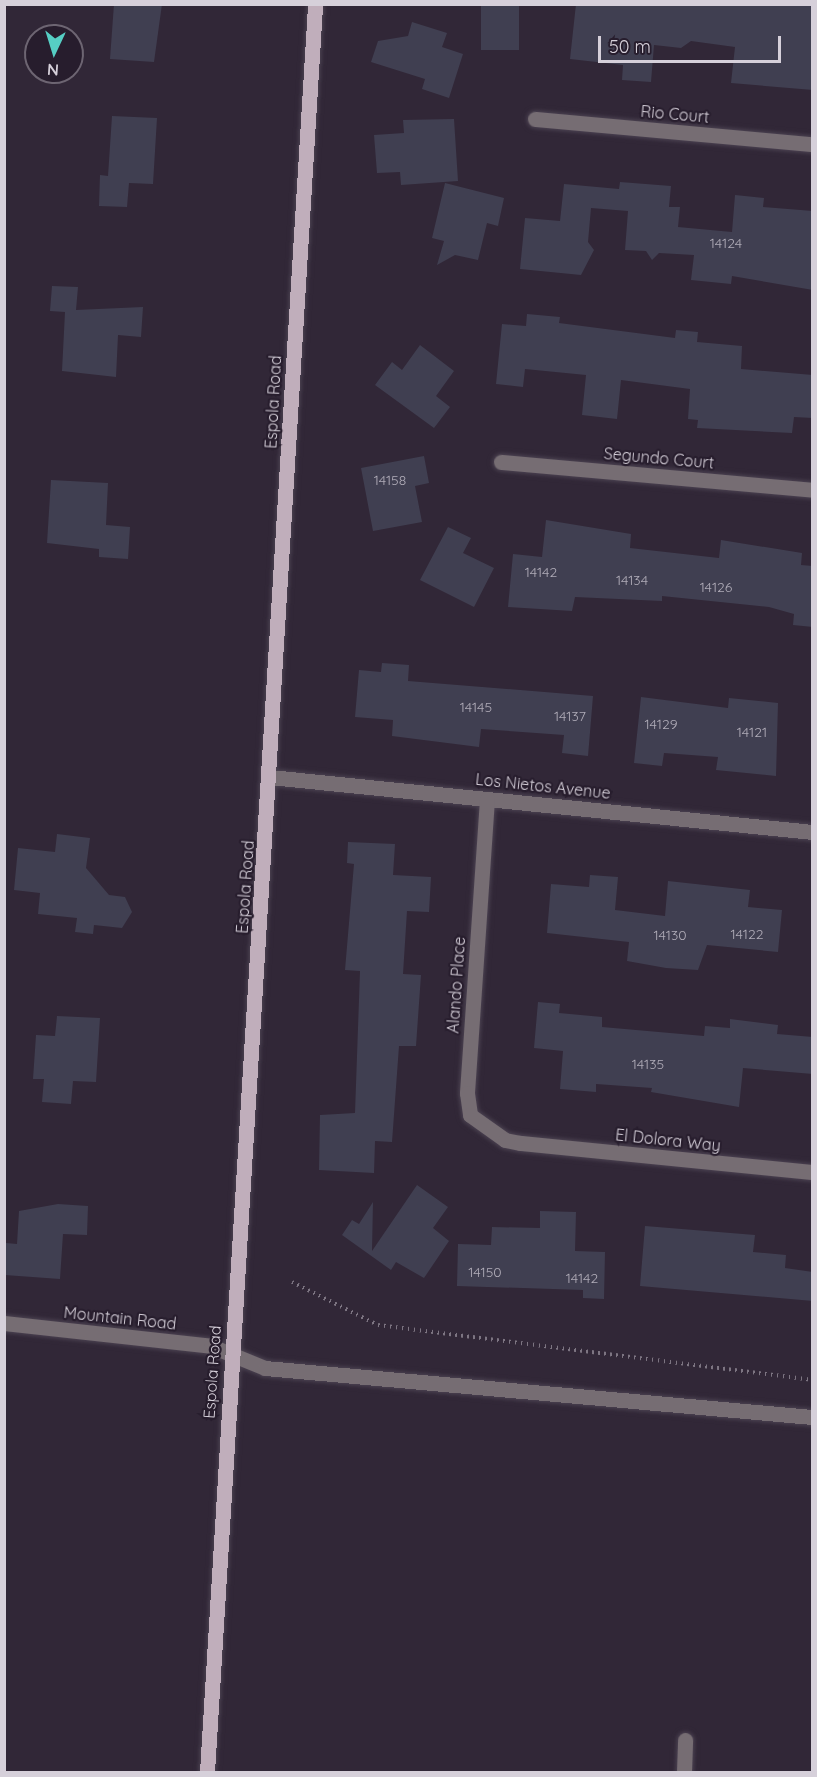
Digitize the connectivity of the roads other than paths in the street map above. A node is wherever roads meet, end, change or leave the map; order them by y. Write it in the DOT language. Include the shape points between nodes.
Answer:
graph roads {
  1 [pos="315,4"];
  2 [pos="535,119"];
  3 [pos="813,144"];
  4 [pos="501,462"];
  5 [pos="813,490"];
  6 [pos="270,777"];
  7 [pos="487,799"];
  8 [pos="813,832"];
  9 [pos="521,1143"];
  10 [pos="813,1172"];
  11 [pos="4,1323"];
  12 [pos="231,1350"];
  13 [pos="813,1417"];
  14 [pos="685,1740"];
  15 [pos="207,1773"];
  16 [pos="684,1773"];
  1 -- 6 [label="main road, Espola Road"];
  2 -- 3 [label="street, Rio Court"];
  4 -- 5 [label="street, Segundo Court"];
  6 -- 7 [label="street, Los Nietos Avenue"];
  6 -- 12 [label="main road, Espola Road"];
  7 -- 8 [label="street, Los Nietos Avenue"];
  7 -- 9 [label="street, Alando Place" via="467,1093 470,1114 505,1140"];
  9 -- 10 [label="street, El Dolora Way"];
  11 -- 12 [label="street, Mountain Road"];
  12 -- 13 [label="street" via="266,1368"];
  12 -- 15 [label="main road, Espola Road"];
  14 -- 16 [label="street"];
}
